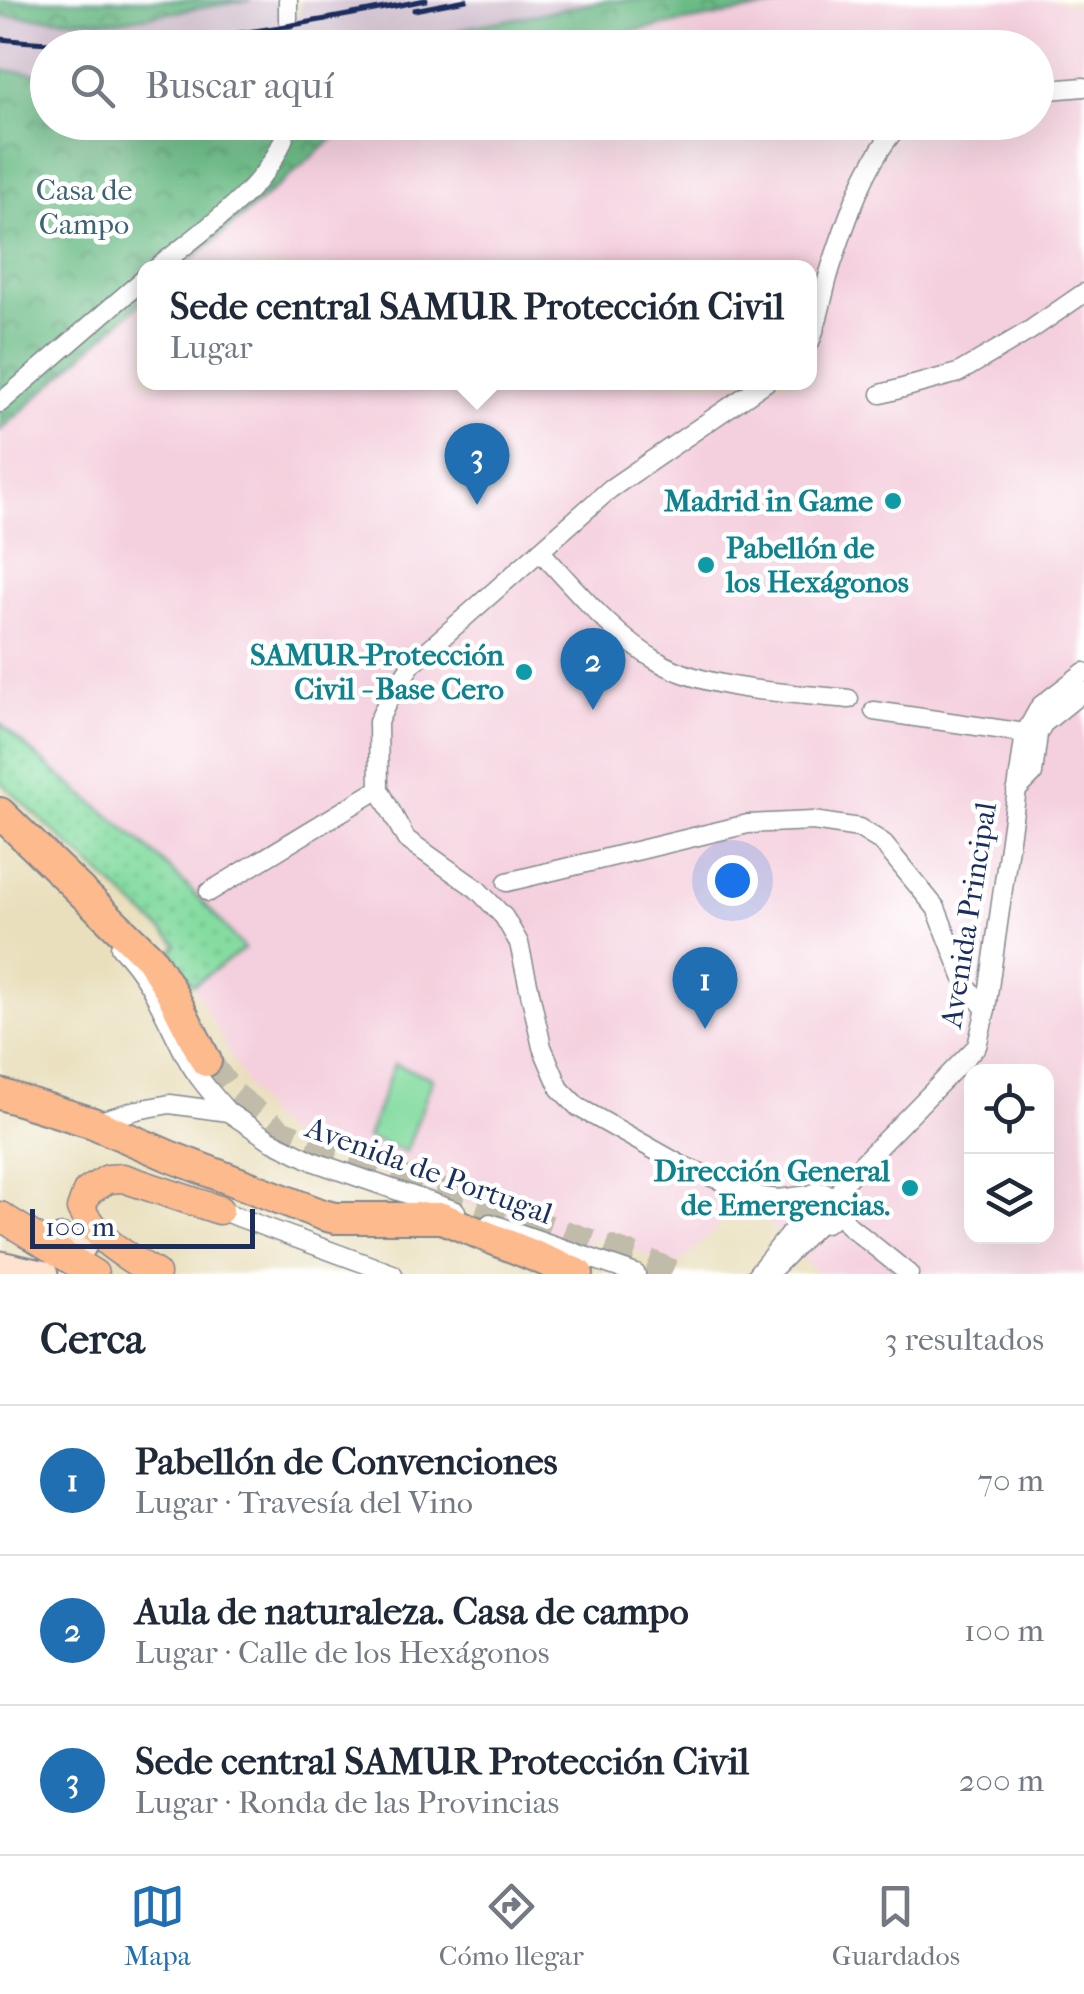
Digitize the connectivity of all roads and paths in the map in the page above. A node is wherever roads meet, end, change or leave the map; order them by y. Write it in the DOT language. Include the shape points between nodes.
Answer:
graph roads {
  1 [pos="1084,87"];
  2 [pos="1054,89"];
  3 [pos="283,140"];
  4 [pos="890,140"];
  5 [pos="166,260"];
  6 [pos="137,284"];
  7 [pos="1084,294"];
  8 [pos="817,316"];
  9 [pos="754,390"];
  10 [pos="881,394"];
  11 [pos="0,402"];
  12 [pos="540,551"];
  13 [pos="1084,672"];
  14 [pos="1084,691"];
  15 [pos="849,699"];
  16 [pos="874,711"];
  17 [pos="1025,733"];
  18 [pos="380,788"];
  19 [pos="1016,791"];
  20 [pos="0,814"];
  21 [pos="0,829"];
  22 [pos="506,882"];
  23 [pos="208,892"];
  24 [pos="986,1009"];
  25 [pos="206,1061"];
  26 [pos="0,1094"];
  27 [pos="0,1110"];
  28 [pos="228,1112"];
  29 [pos="93,1123"];
  30 [pos="219,1210"];
  31 [pos="823,1210"];
  32 [pos="0,1216"];
  33 [pos="72,1243"];
  34 [pos="0,1264"];
  35 [pos="45,1274"];
  36 [pos="94,1274"];
  37 [pos="130,1274"];
  38 [pos="156,1274"];
  39 [pos="393,1274"];
  40 [pos="532,1274"];
  41 [pos="578,1274"];
  42 [pos="636,1274"];
  43 [pos="757,1274"];
  44 [pos="767,1274"];
  45 [pos="909,1274"];
  1 -- 2 [label="street"];
  3 -- 5 [label="street" via="264,174"];
  4 -- 8 [label="street" via="872,166"];
  6 -- 11 [label="street"];
  7 -- 10 [label="street" via="958,374"];
  9 -- 12 [label="street" via="610,489"];
  12 -- 15 [label="street" via="608,622 659,662 707,680"];
  12 -- 18 [label="street" via="412,664 390,696 378,722"];
  13 -- 17 [label="street" via="1040,706"];
  14 -- 19 [label="street, Avenida Principal" via="1043,724 1033,774"];
  16 -- 17 [label="street"];
  17 -- 19 [label="street"];
  18 -- 23 [label="street"];
  18 -- 31 [label="street" via="406,838 504,916 520,943 542,1047 570,1102 681,1165"];
  19 -- 24 [label="street, Avenida Principal"];
  20 -- 25 [label="highway" via="150,958"];
  21 -- 28 [label="street" via="126,953 193,1069"];
  22 -- 24 [label="street" via="748,824 859,828 882,842 936,908 967,987"];
  24 -- 31 [label="street, Avenida Principal" via="977,1046"];
  26 -- 29 [label="highway"];
  27 -- 40 [label="highway" via="324,1233 442,1240"];
  28 -- 29 [label="street, Avenida de Portugal" via="170,1104"];
  28 -- 42 [label="street, Avenida de Portugal" via="314,1162"];
  29 -- 41 [label="highway" via="323,1214 442,1218"];
  30 -- 38 [label="main road" via="122,1178 87,1192 82,1209 94,1229"];
  30 -- 39 [label="street"];
  31 -- 43 [label="street, Avenida Principal"];
  31 -- 44 [label="street, Avenida Principal"];
  31 -- 45 [label="street"];
  32 -- 36 [label="main road"];
  33 -- 37 [label="main road"];
  34 -- 35 [label="main road"];
}
